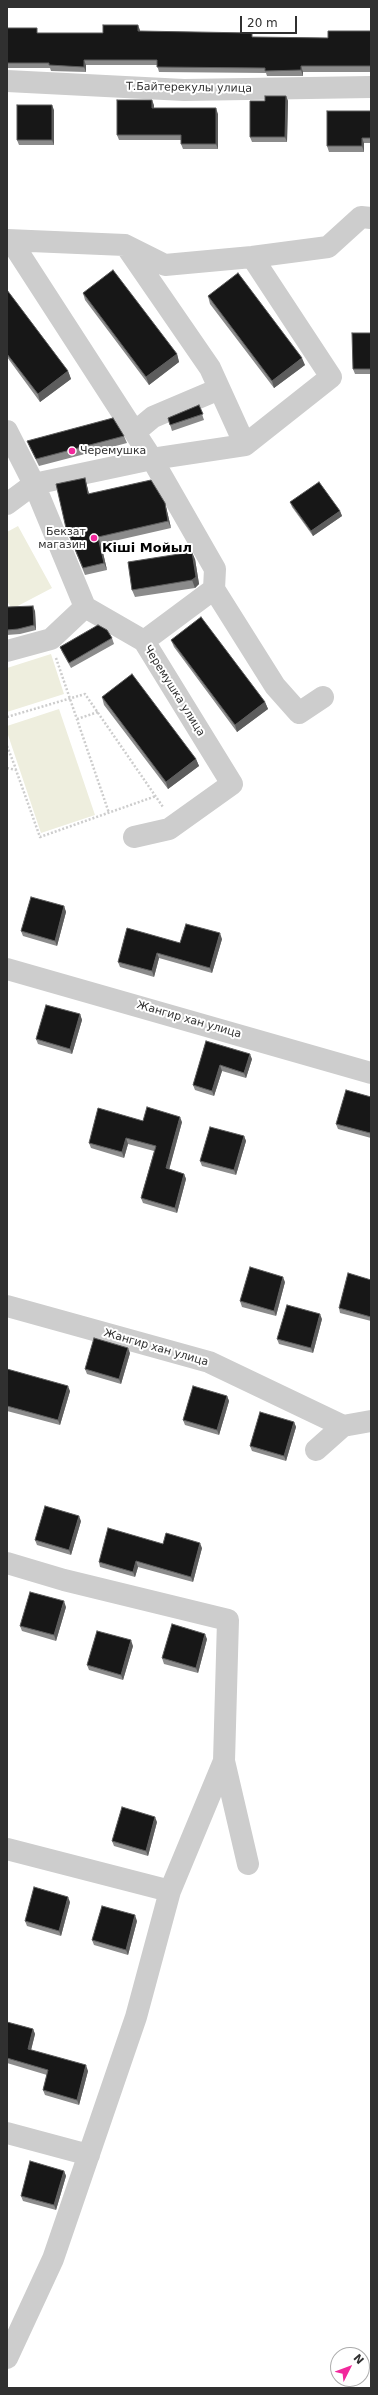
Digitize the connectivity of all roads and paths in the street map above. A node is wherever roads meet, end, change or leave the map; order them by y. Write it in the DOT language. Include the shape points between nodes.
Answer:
graph roads {
  1 [pos="7,81"];
  2 [pos="371,87"];
  3 [pos="371,218"];
  4 [pos="9,241"];
  5 [pos="125,245"];
  6 [pos="252,257"];
  7 [pos="219,389"];
  8 [pos="7,431"];
  9 [pos="135,432"];
  10 [pos="245,445"];
  11 [pos="152,459"];
  12 [pos="34,484"];
  13 [pos="7,504"];
  14 [pos="214,589"];
  15 [pos="85,607"];
  16 [pos="144,641"];
  17 [pos="7,651"];
  18 [pos="55,656"];
  19 [pos="323,697"];
  20 [pos="70,698"];
  21 [pos="98,712"];
  22 [pos="7,717"];
  23 [pos="77,719"];
  24 [pos="7,746"];
  25 [pos="7,768"];
  26 [pos="16,770"];
  27 [pos="156,796"];
  28 [pos="109,813"];
  29 [pos="175,825"];
  30 [pos="134,837"];
  31 [pos="7,969"];
  32 [pos="371,1073"];
  33 [pos="7,1306"];
  34 [pos="371,1421"];
  35 [pos="343,1426"];
  36 [pos="316,1450"];
  37 [pos="7,1563"];
  38 [pos="224,1760"];
  39 [pos="7,1848"];
  40 [pos="248,1864"];
  41 [pos="170,1890"];
  42 [pos="7,2133"];
  43 [pos="88,2155"];
  44 [pos="7,2358"];
  1 -- 2 [label="street, Т.Байтерекулы улица" via="184,90"];
  3 -- 6 [label="street" via="361,217 328,247"];
  4 -- 5 [label="street"];
  4 -- 9 [label="street"];
  5 -- 6 [label="street" via="165,265"];
  5 -- 7 [label="street" via="210,368"];
  6 -- 10 [label="street" via="331,377"];
  7 -- 9 [label="street" via="153,417"];
  7 -- 10 [label="street"];
  8 -- 12 [label="street"];
  9 -- 11 [label="street"];
  10 -- 11 [label="street"];
  11 -- 12 [label="street"];
  11 -- 14 [label="street" via="214,569"];
  12 -- 13 [label="street"];
  12 -- 15 [label="street"];
  14 -- 16 [label="street"];
  14 -- 19 [label="street" via="275,686 299,713"];
  15 -- 16 [label="street, Черемушка улица"];
  15 -- 17 [label="street" via="51,639"];
  16 -- 29 [label="street, Черемушка улица" via="232,784"];
  18 -- 20 [label="path"];
  20 -- 21 [label="path" via="85,694"];
  20 -- 22 [label="path"];
  20 -- 23 [label="path"];
  21 -- 23 [label="path"];
  21 -- 27 [label="path"];
  23 -- 28 [label="path"];
  24 -- 26 [label="path"];
  25 -- 26 [label="path"];
  26 -- 28 [label="path" via="40,836"];
  27 -- 28 [label="path"];
  27 -- 29 [label="path"];
  29 -- 30 [label="street, Черемушка улица" via="169,829"];
  31 -- 32 [label="street, Жангир хан улица"];
  33 -- 35 [label="street, Жангир хан улица" via="209,1362"];
  34 -- 35 [label="street"];
  35 -- 36 [label="street"];
  37 -- 38 [label="street" via="64,1580 228,1620"];
  38 -- 40 [label="street"];
  38 -- 41 [label="street"];
  39 -- 41 [label="street"];
  41 -- 43 [label="street" via="136,2017"];
  42 -- 43 [label="street"];
  43 -- 44 [label="street" via="53,2259"];
}
